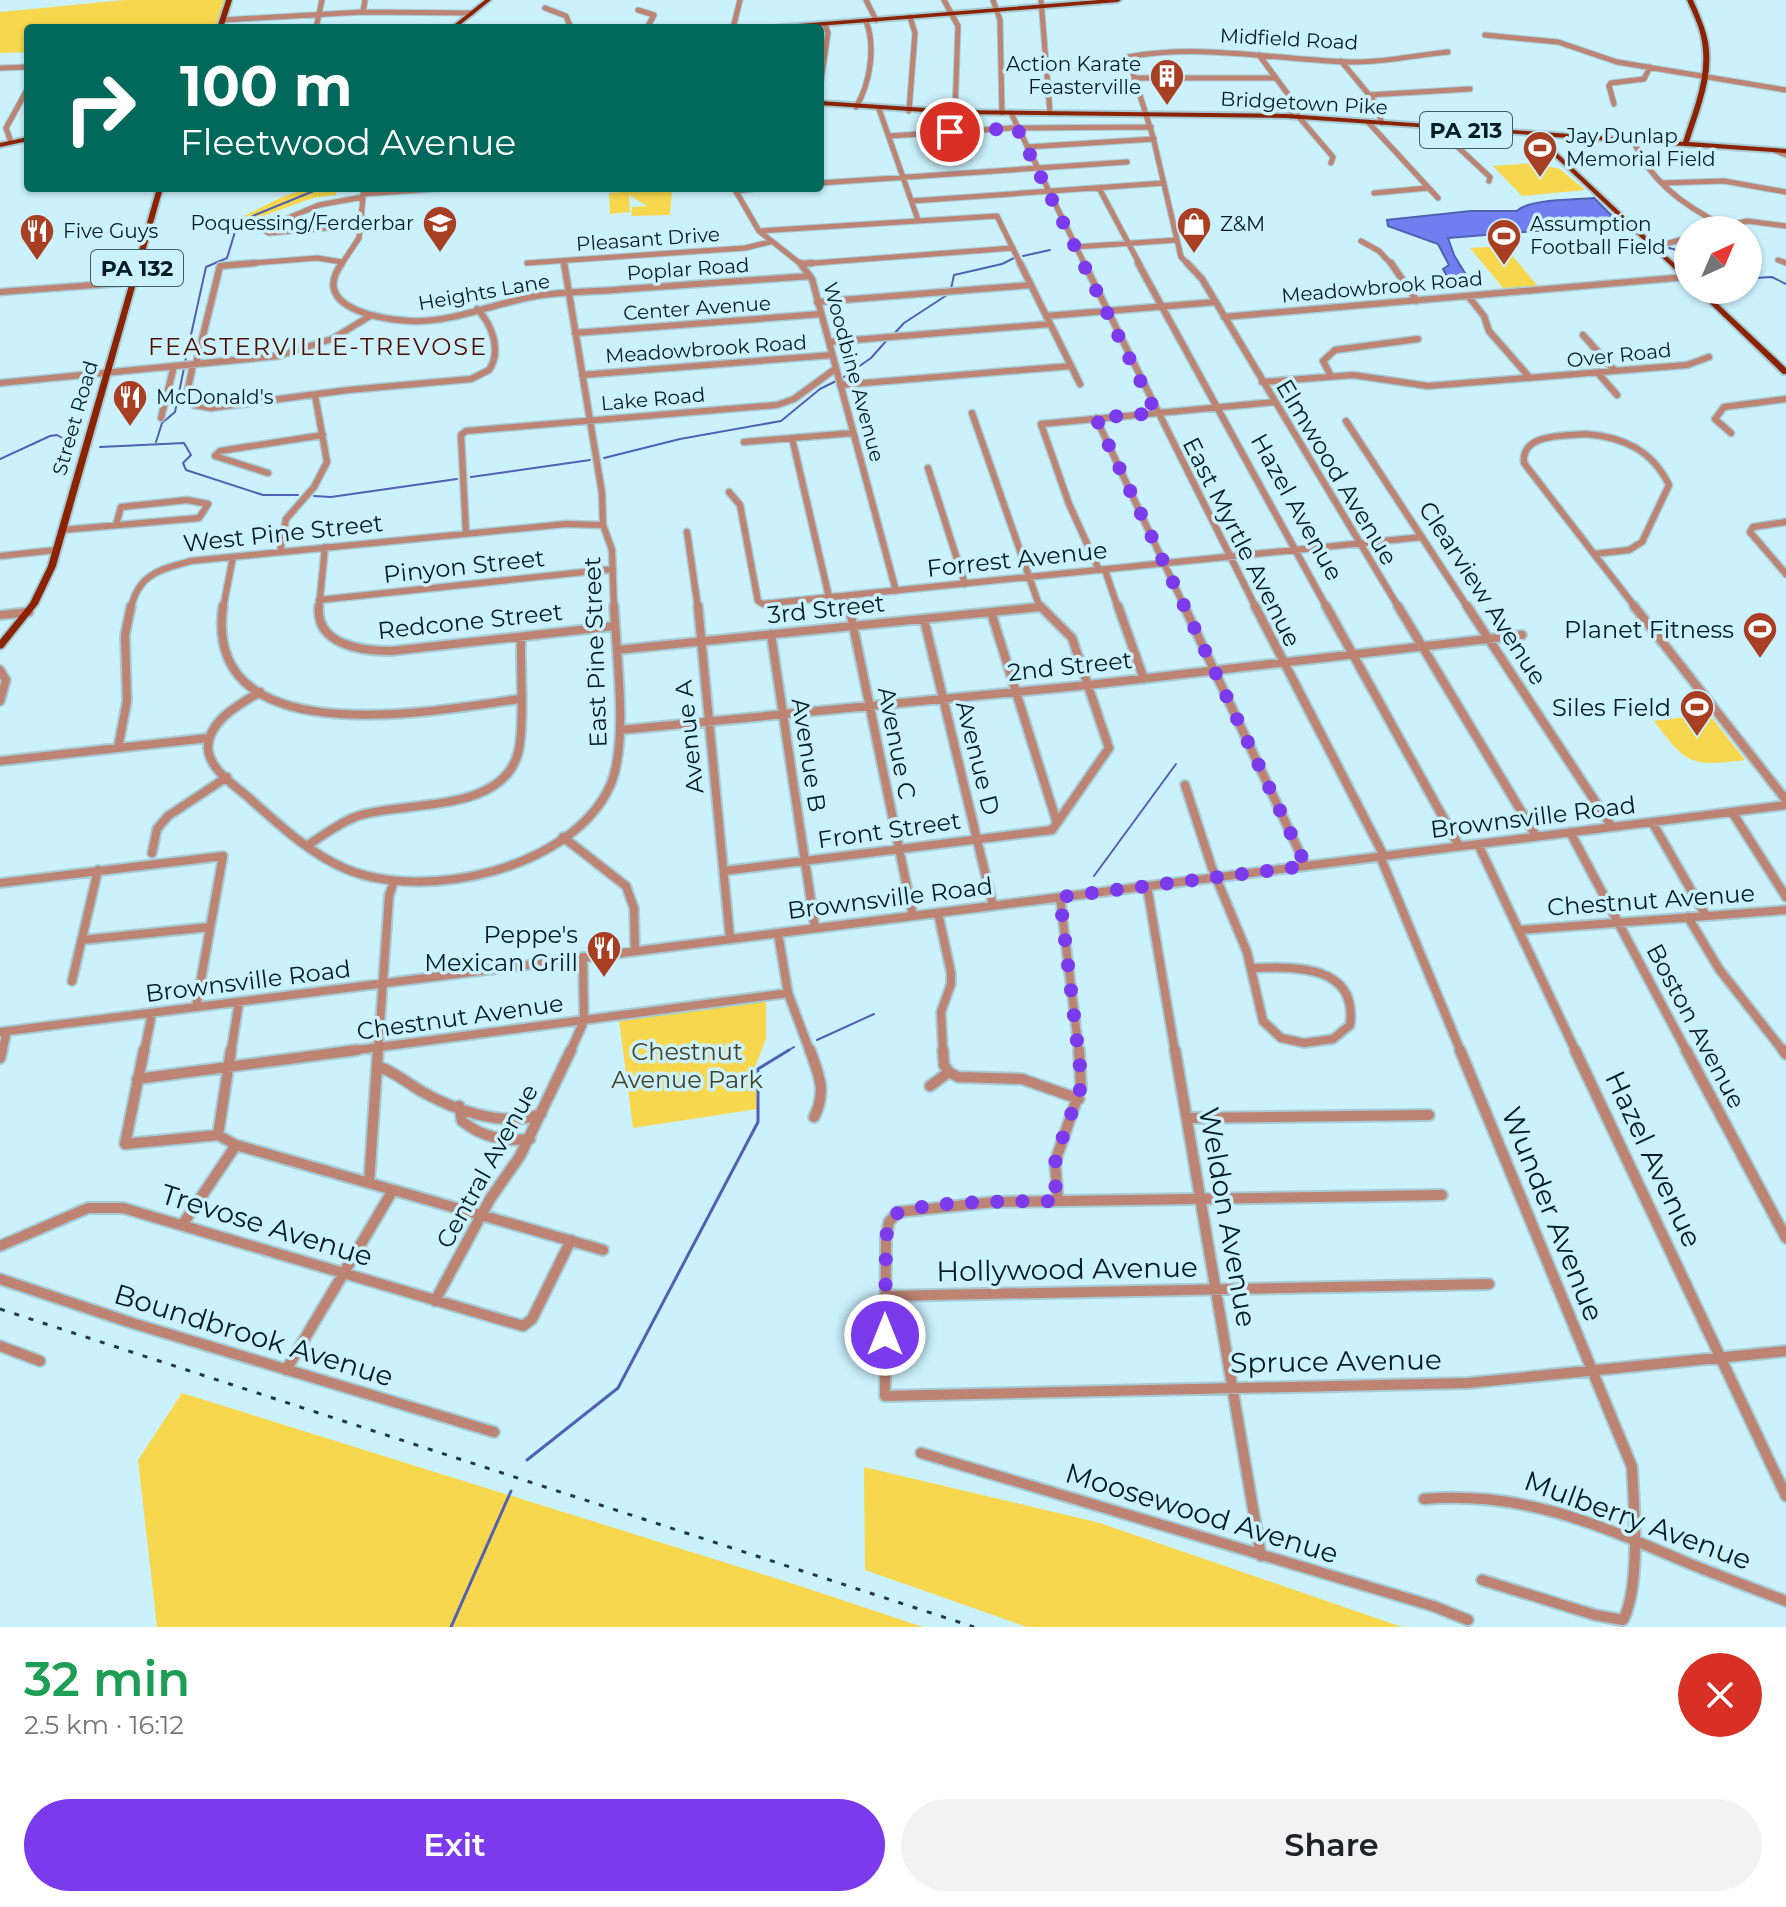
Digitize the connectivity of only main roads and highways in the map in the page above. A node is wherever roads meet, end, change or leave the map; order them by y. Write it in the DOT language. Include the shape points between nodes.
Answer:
graph roads {
  1 [pos="229,0"];
  2 [pos="488,0"];
  3 [pos="1118,0"];
  4 [pos="1690,0"];
  5 [pos="1041,3"];
  6 [pos="222,24"];
  7 [pos="458,24"];
  8 [pos="824,24"];
  9 [pos="824,103"];
  10 [pos="1535,135"];
  11 [pos="24,140"];
  12 [pos="0,145"];
  13 [pos="1685,145"];
  14 [pos="1786,153"];
  15 [pos="159,192"];
  16 [pos="1674,266"];
  17 [pos="1714,304"];
  18 [pos="1786,372"];
  19 [pos="0,646"];
  1 -- 6 [label="main road"];
  2 -- 7 [label="main road"];
  3 -- 5 [label="main road"];
  4 -- 13 [label="main road" via="1704,39 1707,76"];
  5 -- 8 [label="main road"];
  9 -- 10 [label="main road, Bridgetown Pike / PA 213" via="909,111 1295,116"];
  10 -- 13 [label="main road, Bridgetown Pike / PA 213"];
  10 -- 16 [label="main road"];
  11 -- 12 [label="main road"];
  13 -- 14 [label="main road, Bridgetown Pike / PA 213"];
  15 -- 19 [label="main road, Street Road / PA 132" via="56,550 42,590"];
  17 -- 18 [label="main road"];
}
